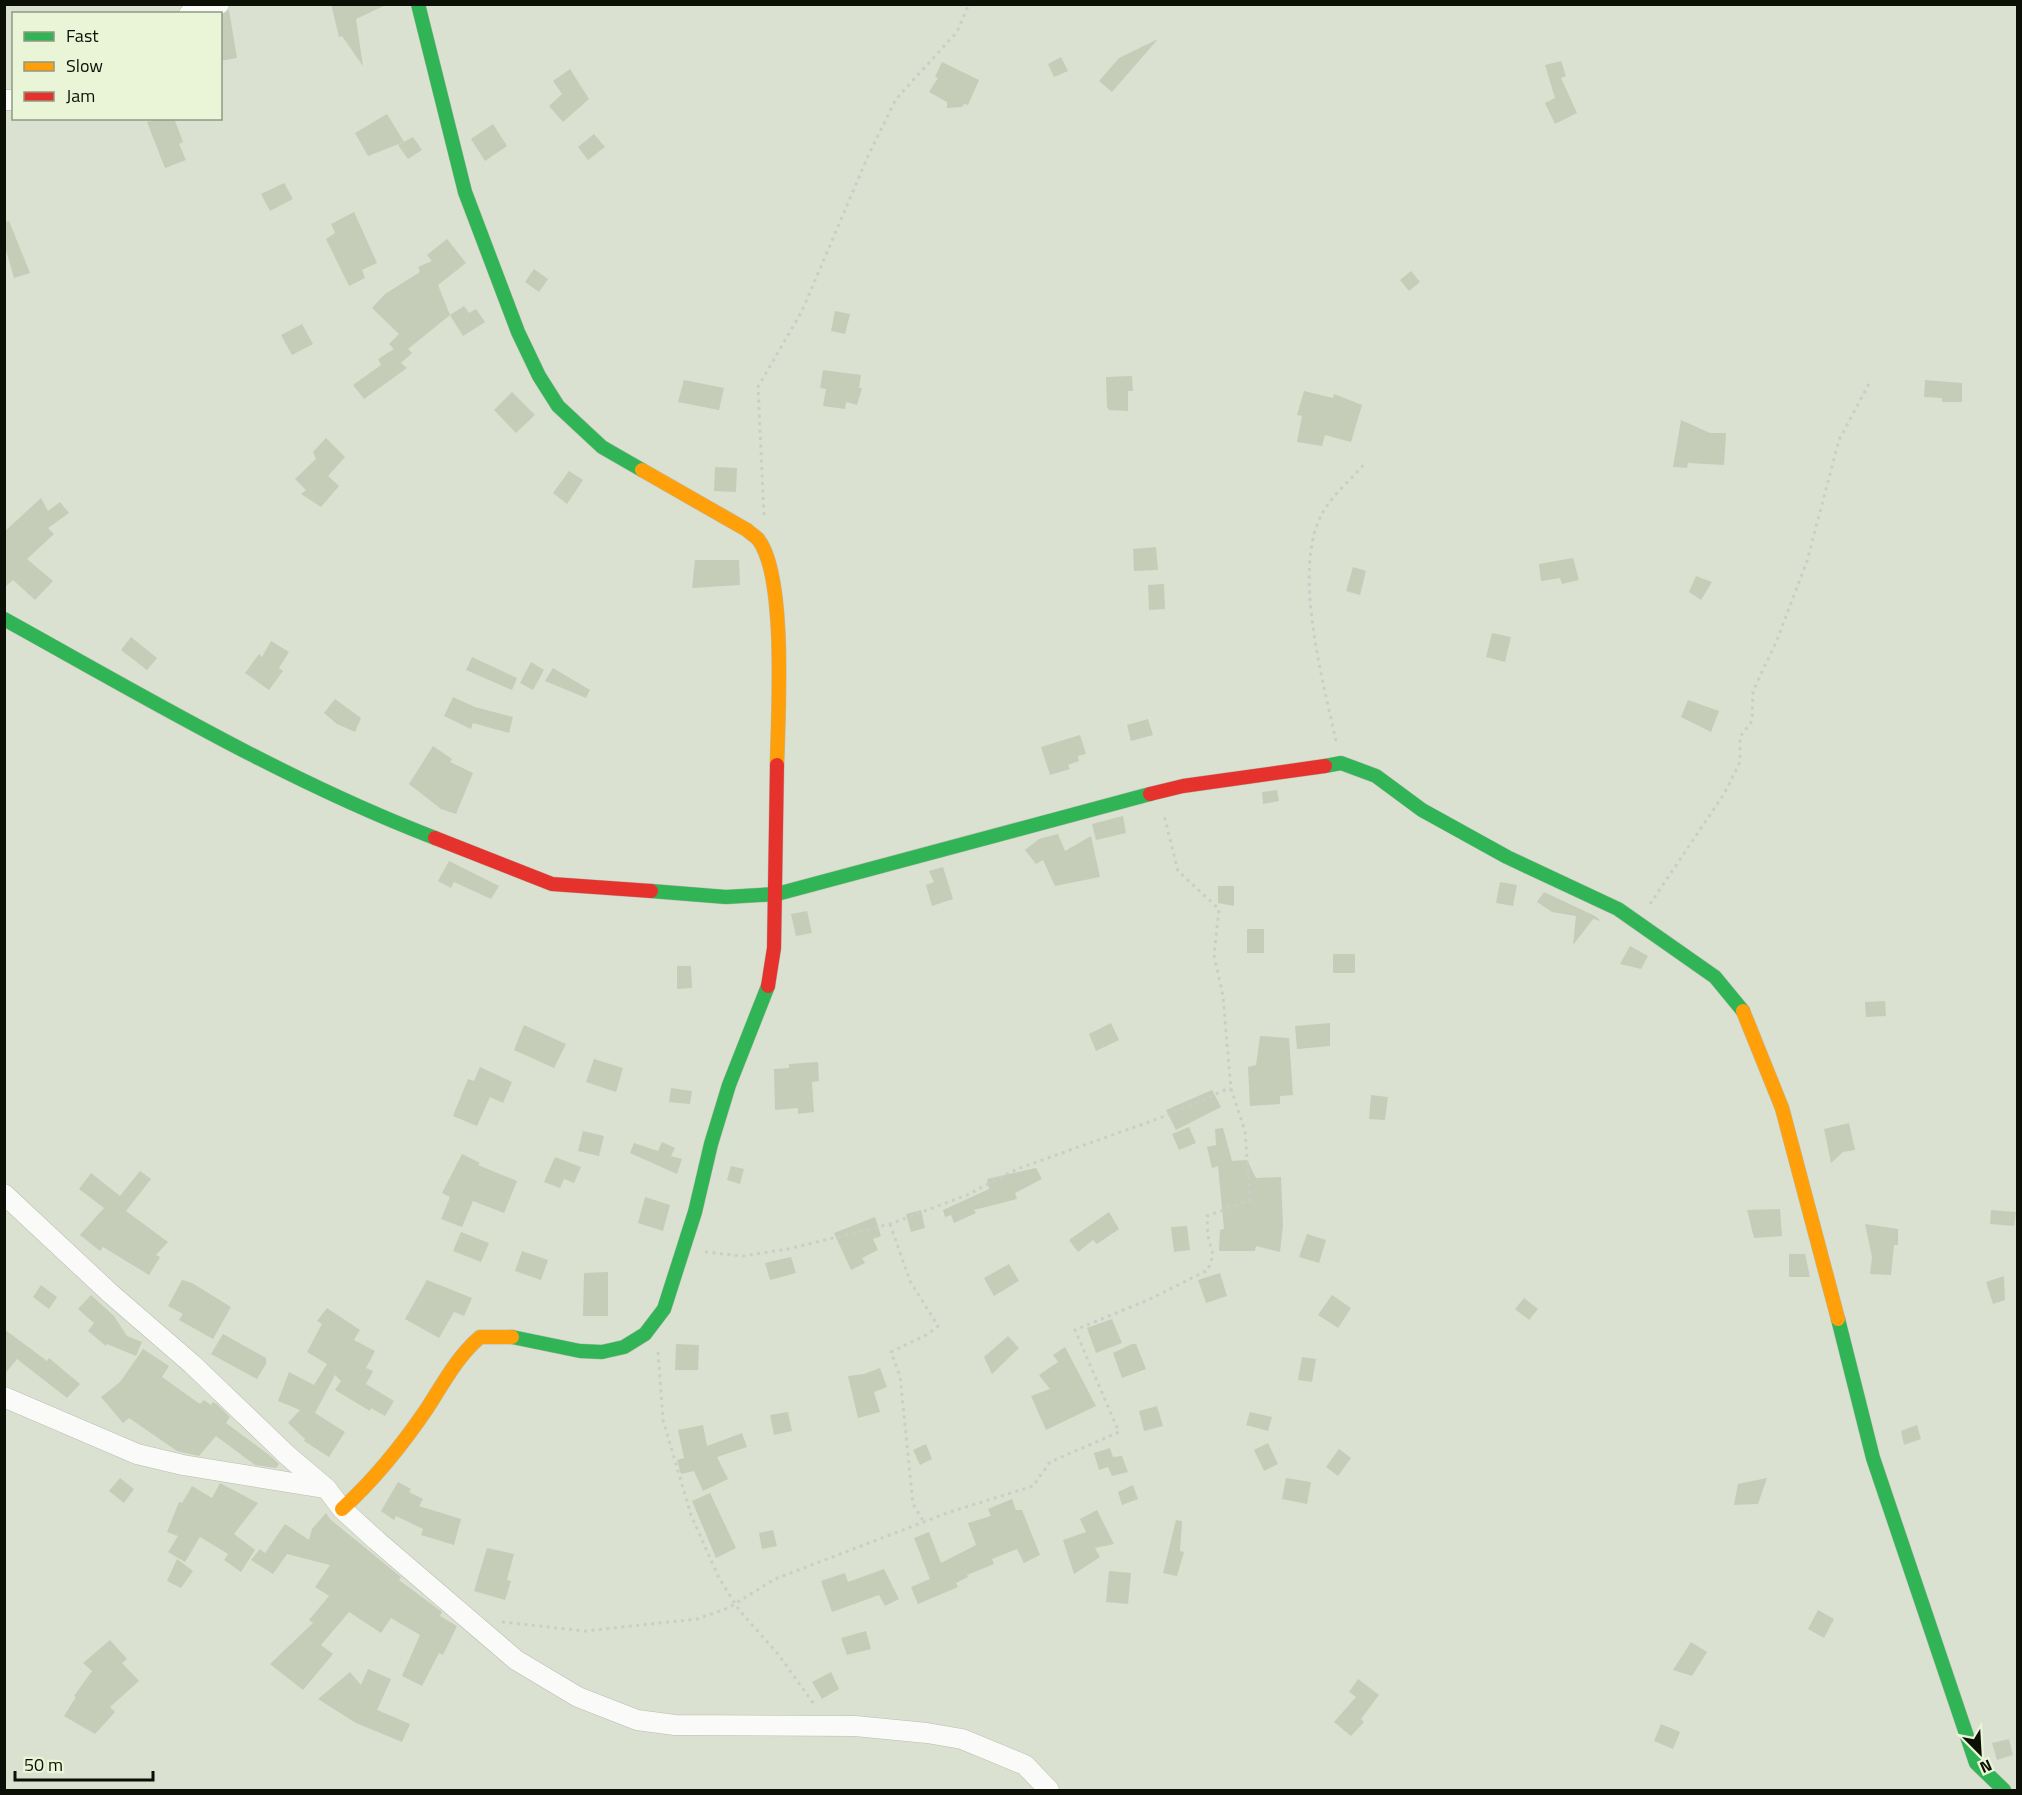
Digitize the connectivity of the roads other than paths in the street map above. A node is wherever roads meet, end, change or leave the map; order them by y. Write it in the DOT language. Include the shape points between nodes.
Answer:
graph roads {
  1 [pos="219,4"];
  2 [pos="418,4"];
  3 [pos="195,12"];
  4 [pos="4,619"];
  5 [pos="777,894"];
  6 [pos="4,1194"];
  7 [pos="4,1397"];
  8 [pos="327,1489"];
  9 [pos="342,1509"];
  10 [pos="1049,1791"];
  11 [pos="2004,1791"];
  1 -- 3 [label="street"];
  2 -- 5 [label="street" via="465,192 538,376 558,406 602,447 734,521 758,539 763,549 773,580 779,663"];
  4 -- 5 [label="street" via="242,751 363,810 541,880 674,894"];
  5 -- 9 [label="street" via="769,984 729,1085 664,1309 656,1323 624,1349 599,1354 502,1336 480,1337 457,1360 394,1456"];
  5 -- 11 [label="street" via="1158,792 1341,763 1376,776 1422,810 1507,857 1618,909 1694,960 1715,977 1743,1011 1782,1108 1873,1458 1976,1763"];
  6 -- 8 [label="street"];
  7 -- 8 [label="street" via="137,1454"];
  8 -- 9 [label="street"];
  9 -- 10 [label="street" via="516,1660 578,1697 637,1720 675,1725 830,1725 962,1739 1024,1765"];
}
